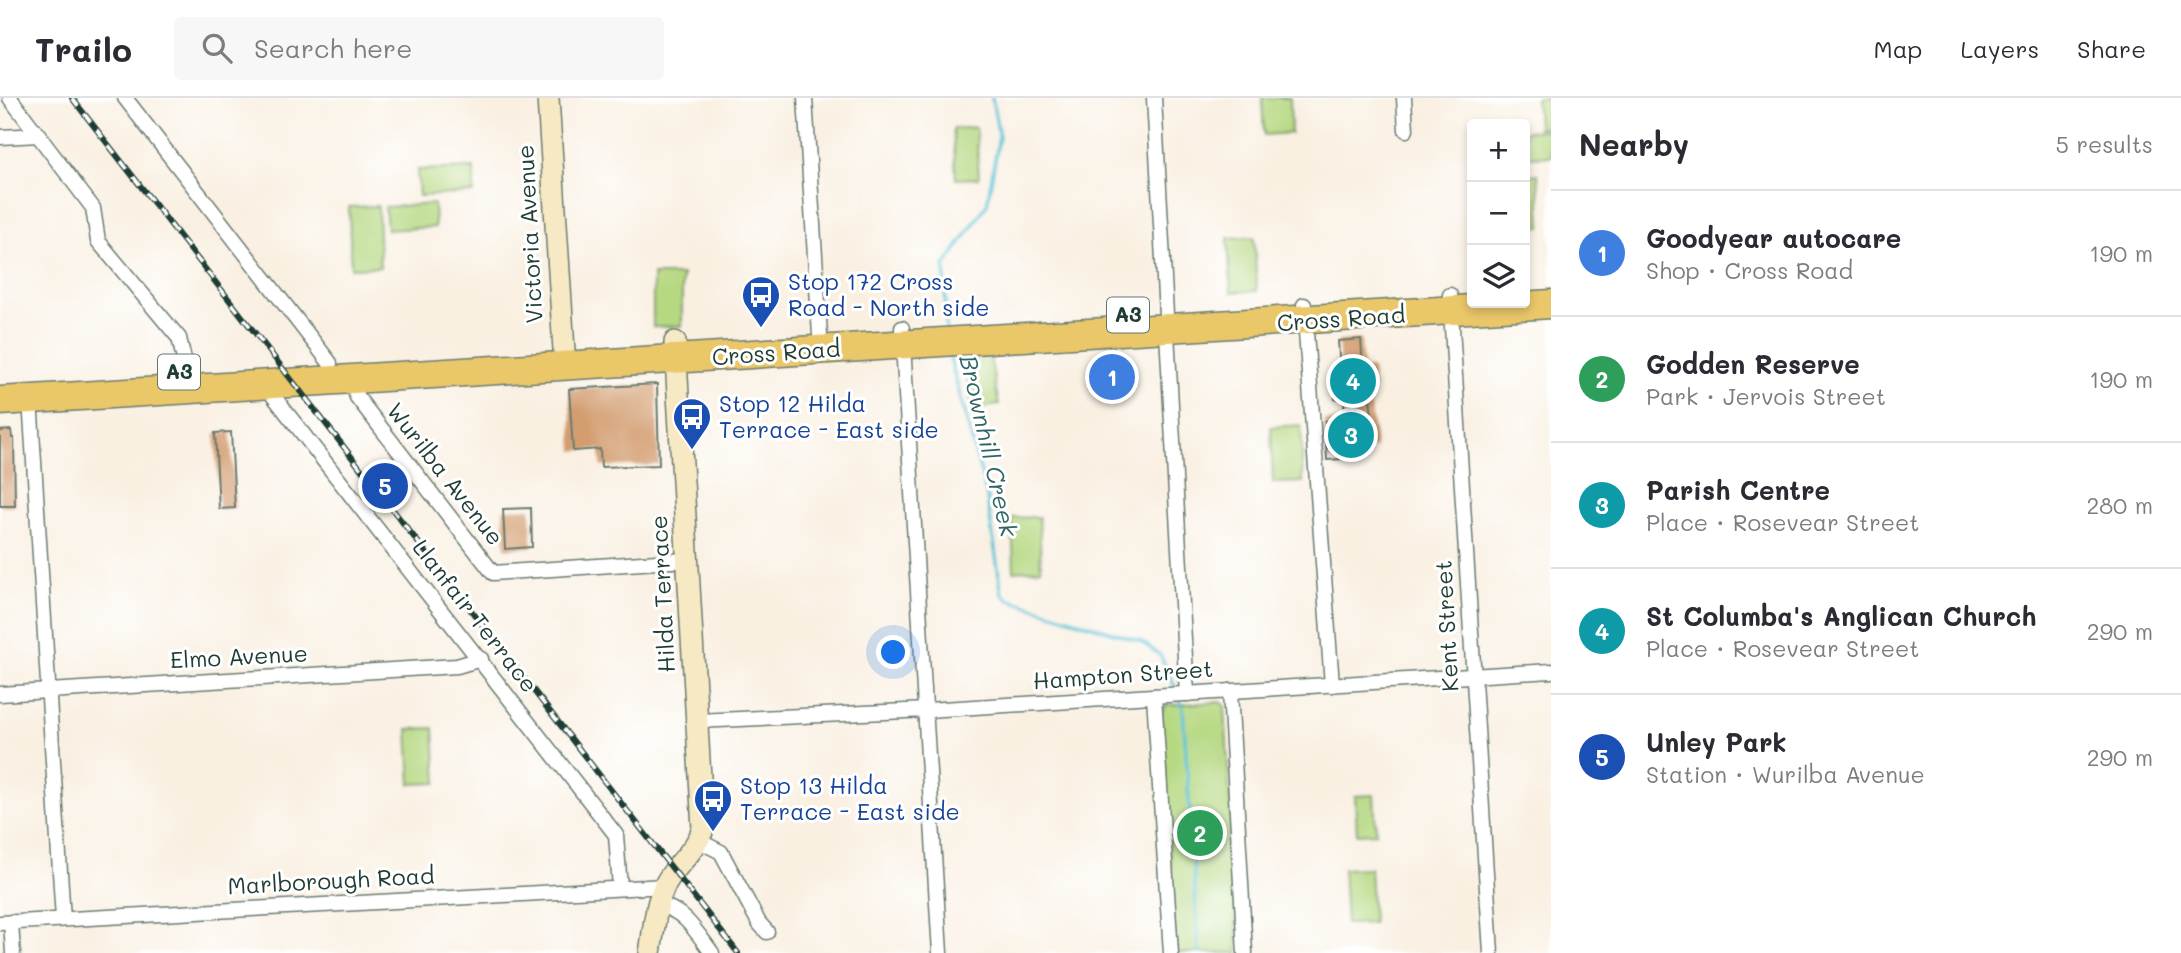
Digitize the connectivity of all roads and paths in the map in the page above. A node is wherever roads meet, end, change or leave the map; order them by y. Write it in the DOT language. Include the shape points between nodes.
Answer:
graph roads {
  1 [pos="10,98"];
  2 [pos="125,98"];
  3 [pos="548,98"];
  4 [pos="805,98"];
  5 [pos="1154,98"];
  6 [pos="1404,98"];
  7 [pos="1406,130"];
  8 [pos="40,135"];
  9 [pos="0,137"];
  10 [pos="1551,289"];
  11 [pos="1530,291"];
  12 [pos="1458,300"];
  13 [pos="1551,304"];
  14 [pos="1305,313"];
  15 [pos="1166,322"];
  16 [pos="902,337"];
  17 [pos="821,342"];
  18 [pos="676,351"];
  19 [pos="564,357"];
  20 [pos="340,371"];
  21 [pos="187,372"];
  22 [pos="0,384"];
  23 [pos="264,384"];
  24 [pos="29,391"];
  25 [pos="0,401"];
  26 [pos="687,560"];
  27 [pos="481,659"];
  28 [pos="1551,671"];
  29 [pos="1473,675"];
  30 [pos="1332,685"];
  31 [pos="49,691"];
  32 [pos="1230,691"];
  33 [pos="0,694"];
  34 [pos="1181,695"];
  35 [pos="1154,696"];
  36 [pos="927,710"];
  37 [pos="697,721"];
  38 [pos="699,841"];
  39 [pos="620,888"];
  40 [pos="661,896"];
  41 [pos="63,919"];
  42 [pos="6,923"];
  43 [pos="767,932"];
  44 [pos="13,953"];
  45 [pos="650,953"];
  46 [pos="712,953"];
  47 [pos="940,953"];
  48 [pos="1171,953"];
  49 [pos="1245,953"];
  50 [pos="1491,953"];
  1 -- 8 [label="street"];
  2 -- 20 [label="street"];
  3 -- 19 [label="street, Victoria Avenue"];
  4 -- 17 [label="street"];
  5 -- 15 [label="street"];
  6 -- 7 [label="street"];
  8 -- 9 [label="street"];
  8 -- 21 [label="street" via="93,208 98,241 178,338"];
  10 -- 11 [label="highway"];
  12 -- 13 [label="highway, Cross Road / A3"];
  12 -- 14 [label="highway, Cross Road / A3"];
  12 -- 29 [label="street, Kent Street"];
  14 -- 15 [label="highway, Cross Road / A3"];
  14 -- 30 [label="street"];
  15 -- 16 [label="highway, Cross Road / A3"];
  15 -- 34 [label="street"];
  16 -- 17 [label="highway, Cross Road / A3"];
  16 -- 36 [label="street"];
  17 -- 18 [label="highway, Cross Road / A3"];
  18 -- 19 [label="highway, Cross Road / A3"];
  18 -- 26 [label="street, Hilda Terrace"];
  19 -- 20 [label="highway, Cross Road / A3"];
  20 -- 21 [label="highway, Cross Road / A3"];
  20 -- 23 [label="highway, Cross Road / A3"];
  20 -- 26 [label="street, Wurilba Avenue" via="493,573"];
  21 -- 24 [label="highway, Cross Road / A3"];
  22 -- 24 [label="highway, Cross Road / A3"];
  23 -- 24 [label="highway, Cross Road / A3"];
  23 -- 27 [label="street, Llanfair Terrace"];
  24 -- 25 [label="highway, Cross Road / A3"];
  24 -- 31 [label="street"];
  26 -- 37 [label="street, Hilda Terrace"];
  27 -- 31 [label="street, Elmo Avenue" via="457,666"];
  27 -- 39 [label="street, Llanfair Terrace" via="616,835"];
  28 -- 29 [label="street, Hampton Street"];
  29 -- 30 [label="street, Hampton Street"];
  29 -- 50 [label="street, Kent Street"];
  30 -- 32 [label="street, Hampton Street"];
  31 -- 33 [label="street, Elmo Avenue"];
  31 -- 41 [label="street"];
  32 -- 34 [label="street, Hampton Street"];
  32 -- 49 [label="street"];
  34 -- 35 [label="street, Hampton Street"];
  35 -- 36 [label="street, Hampton Street"];
  35 -- 48 [label="street"];
  36 -- 37 [label="street, Hampton Street"];
  36 -- 47 [label="street"];
  37 -- 38 [label="street, Hilda Terrace" via="703,817"];
  38 -- 40 [label="street"];
  38 -- 43 [label="street" via="721,852"];
  39 -- 40 [label="street, Marlborough Road"];
  39 -- 41 [label="street, Marlborough Road"];
  40 -- 45 [label="street"];
  40 -- 46 [label="street"];
  41 -- 42 [label="street, Marlborough Road"];
  42 -- 44 [label="street"];
}
